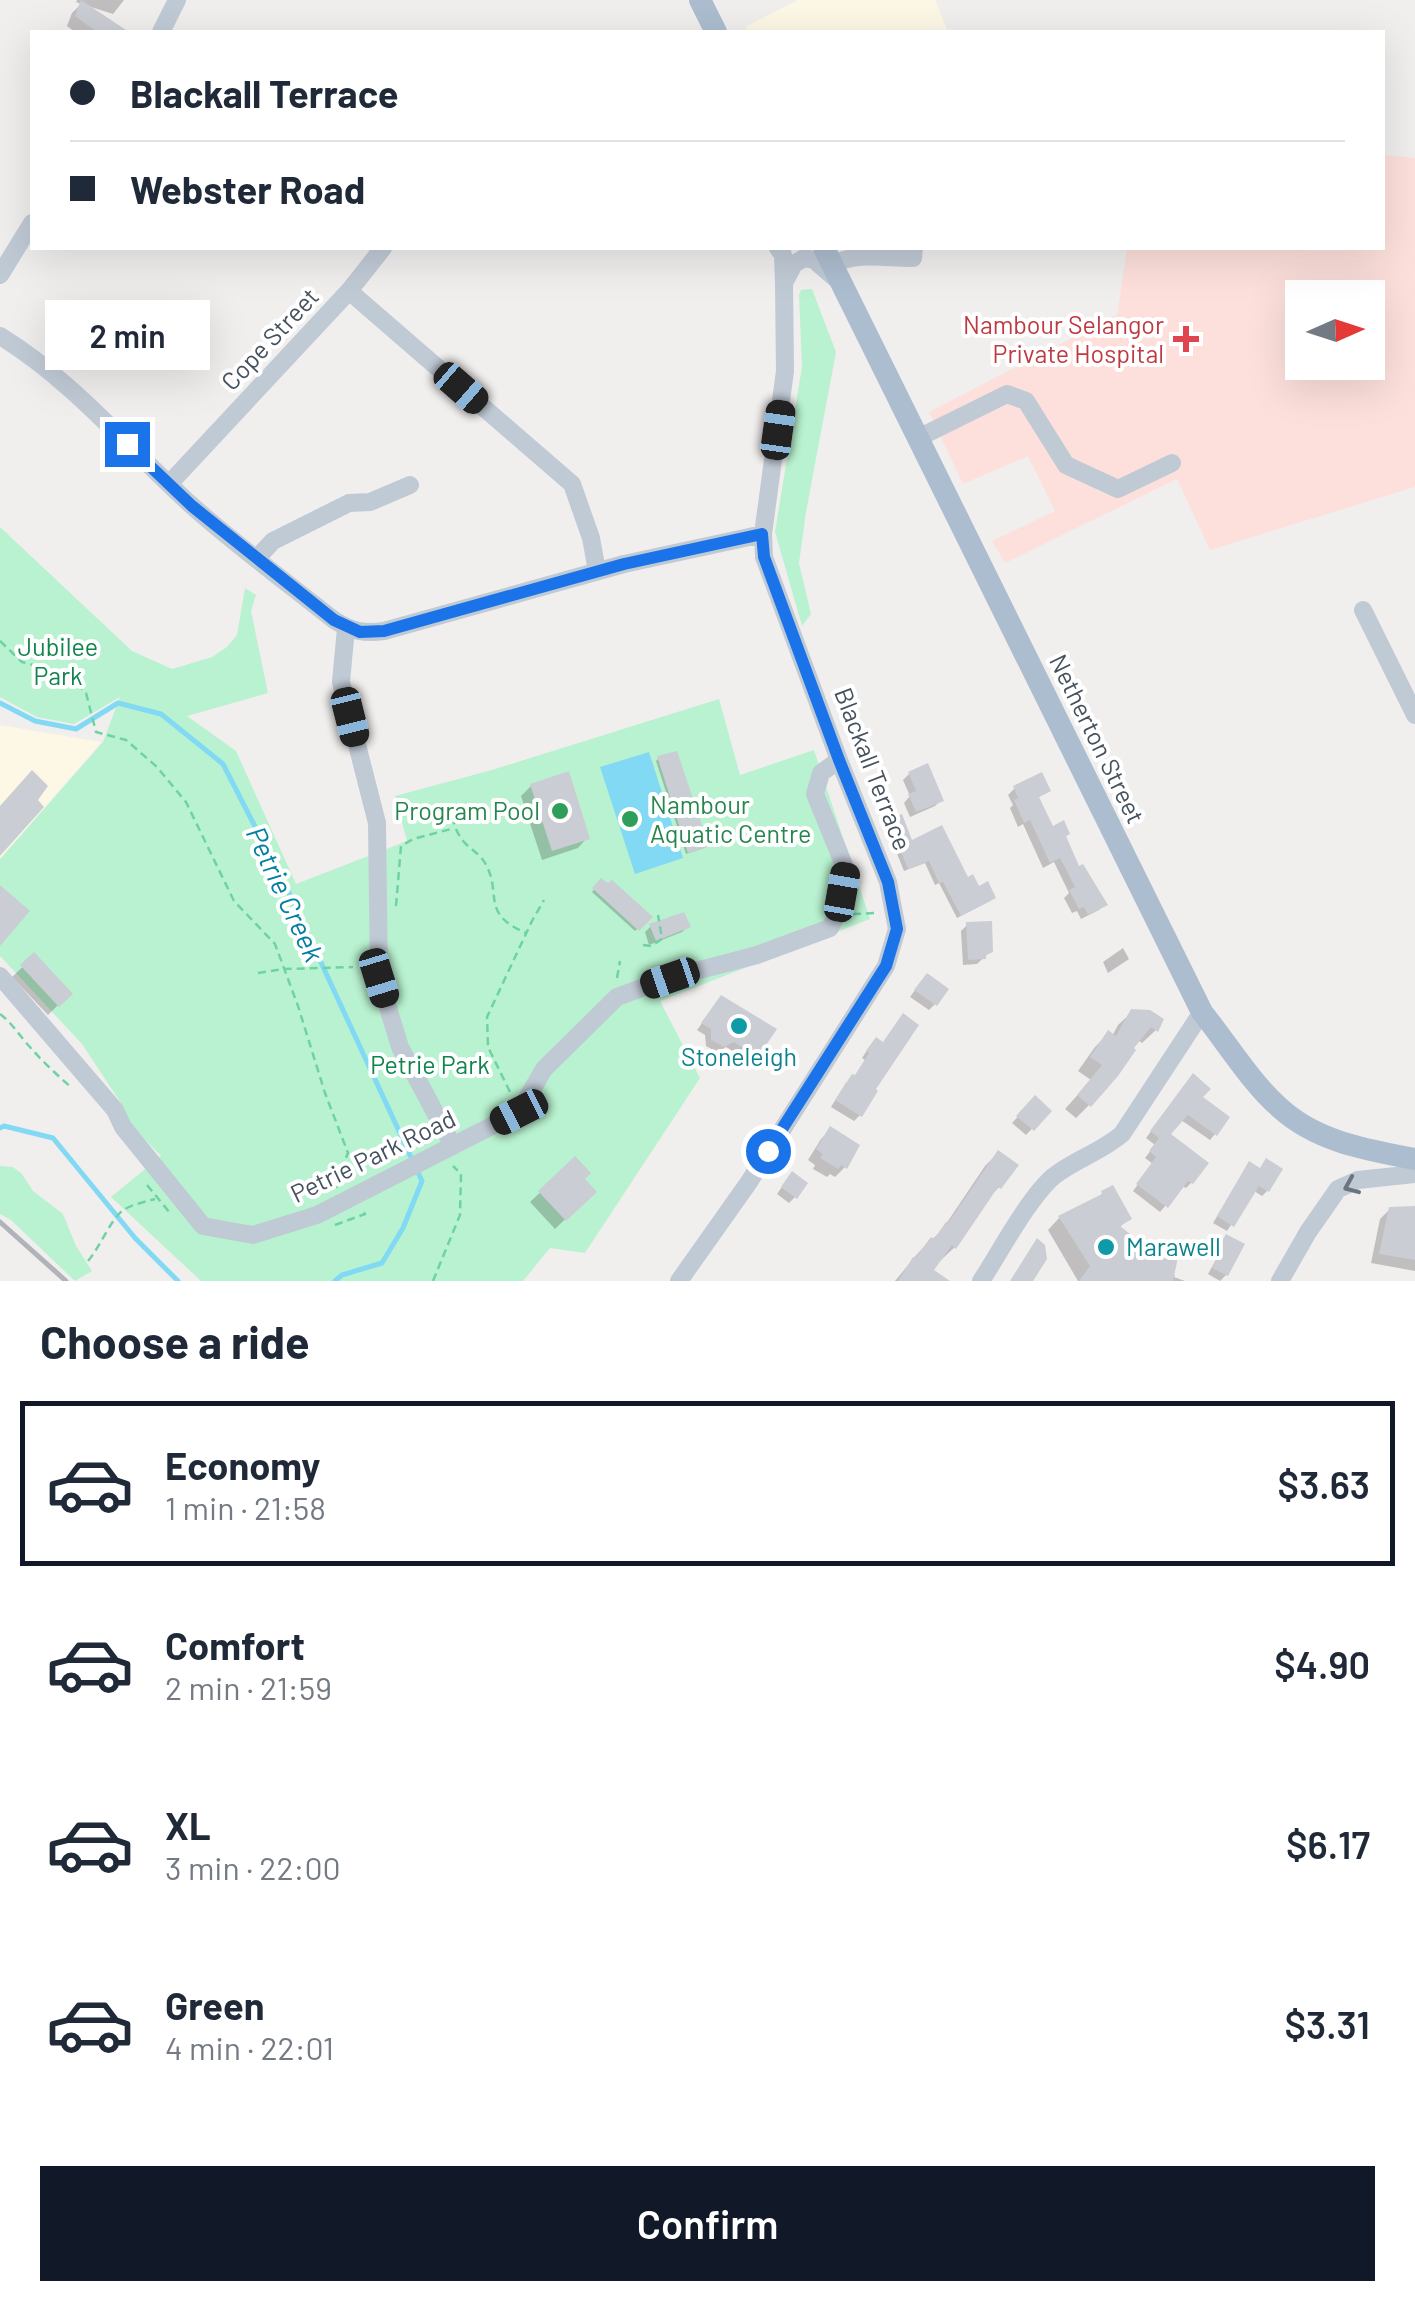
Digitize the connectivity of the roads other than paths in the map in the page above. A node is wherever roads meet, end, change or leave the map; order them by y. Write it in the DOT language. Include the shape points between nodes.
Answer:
graph roads {
  1 [pos="177,0"];
  2 [pos="700,0"];
  3 [pos="162,30"];
  4 [pos="715,30"];
  5 [pos="30,226"];
  6 [pos="380,250"];
  7 [pos="783,250"];
  8 [pos="914,250"];
  9 [pos="833,266"];
  10 [pos="0,275"];
  11 [pos="784,282"];
  12 [pos="349,291"];
  13 [pos="0,336"];
  14 [pos="918,438"];
  15 [pos="1172,463"];
  16 [pos="169,484"];
  17 [pos="410,485"];
  18 [pos="762,534"];
  19 [pos="256,559"];
  20 [pos="597,572"];
  21 [pos="1363,610"];
  22 [pos="346,628"];
  23 [pos="1415,715"];
  24 [pos="839,760"];
  25 [pos="0,976"];
  26 [pos="0,999"];
  27 [pos="28,1009"];
  28 [pos="1202,1012"];
  29 [pos="447,1149"];
  30 [pos="1415,1159"];
  31 [pos="1415,1174"];
  32 [pos="679,1281"];
  33 [pos="980,1281"];
  34 [pos="1280,1281"];
  1 -- 3 [label="street"];
  2 -- 4 [label="main road"];
  5 -- 10 [label="street"];
  6 -- 12 [label="street"];
  7 -- 11 [label="street, Blackall Terrace"];
  8 -- 9 [label="street" via="913,258 852,256"];
  9 -- 11 [label="street" via="800,259"];
  9 -- 14 [label="main road, Netherton Street"];
  11 -- 18 [label="street, Blackall Terrace" via="784,385"];
  12 -- 16 [label="street, Cope Street"];
  12 -- 20 [label="street, Cope Street" via="572,484"];
  13 -- 16 [label="street" via="47,368"];
  14 -- 15 [label="street" via="1007,394 1026,401 1066,465 1118,490"];
  14 -- 28 [label="main road, Netherton Street"];
  16 -- 19 [label="street"];
  17 -- 19 [label="street" via="349,503 274,541"];
  18 -- 20 [label="street"];
  18 -- 24 [label="street, Blackall Terrace" via="764,557"];
  19 -- 22 [label="street"];
  20 -- 22 [label="street" via="384,631"];
  21 -- 23 [label="street"];
  22 -- 29 [label="street" via="341,682 377,823 379,978 400,1047"];
  24 -- 29 [label="street, Petrie Park Road" via="821,773 815,794 846,870 830,928 617,997 544,1069 519,1112"];
  24 -- 32 [label="street, Blackall Terrace" via="888,882 897,929 886,966"];
  25 -- 27 [label="street, Petrie Park Road"];
  26 -- 27 [label="street, Petrie Park Road"];
  27 -- 29 [label="street, Petrie Park Road" via="202,1226 253,1235 317,1215"];
  28 -- 30 [label="main road, Netherton Street" via="1262,1090 1300,1124 1351,1146"];
  28 -- 33 [label="street" via="1122,1134 1038,1192"];
  31 -- 34 [label="street, one-way" via="1358,1180 1338,1189"];
}
